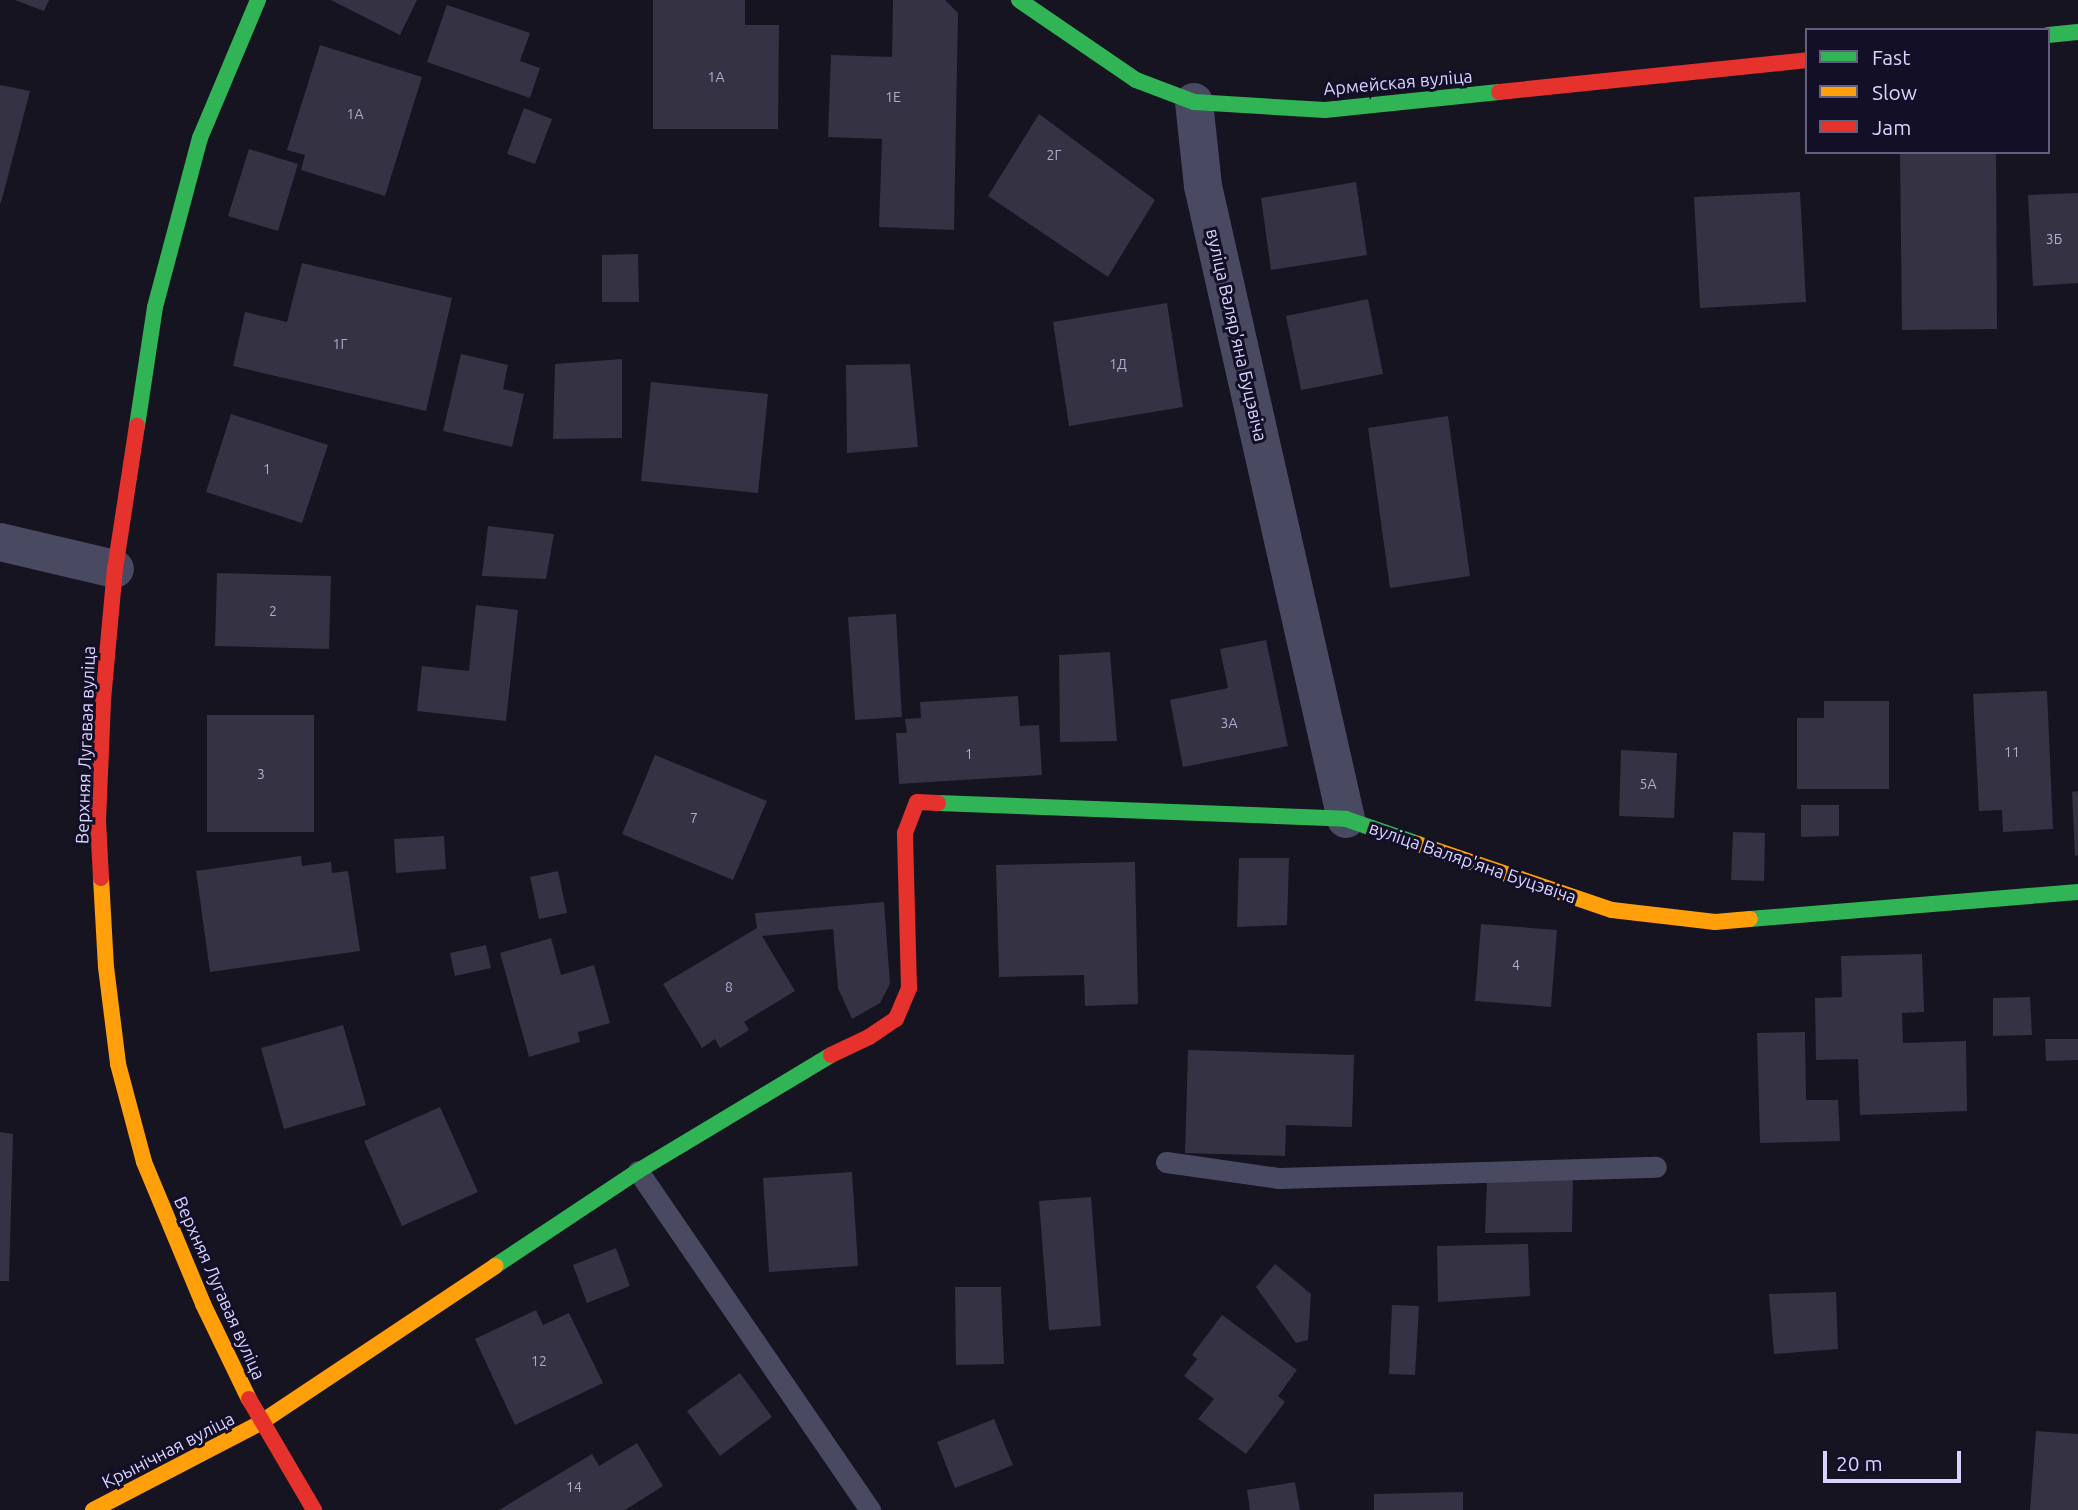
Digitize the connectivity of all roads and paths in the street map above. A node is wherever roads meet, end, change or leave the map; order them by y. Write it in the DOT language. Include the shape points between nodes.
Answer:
graph roads {
  1 [pos="258,0"];
  2 [pos="1019,0"];
  3 [pos="2078,32"];
  4 [pos="2050,35"];
  5 [pos="1805,60"];
  6 [pos="1194,102"];
  7 [pos="0,542"];
  8 [pos="115,569"];
  9 [pos="1346,819"];
  10 [pos="2078,892"];
  11 [pos="1166,1163"];
  12 [pos="1656,1167"];
  13 [pos="638,1171"];
  14 [pos="260,1423"];
  15 [pos="93,1510"];
  16 [pos="314,1510"];
  17 [pos="870,1510"];
  1 -- 8 [label="street, Верхняя Лугавая вуліца" via="200,138 155,307"];
  2 -- 6 [label="street, Армейская вуліца" via="1136,80"];
  3 -- 4 [label="street"];
  5 -- 6 [label="street, Армейская вуліца" via="1325,110"];
  6 -- 9 [label="street, вуліца Валяр'яна Буцэвіча" via="1203,186"];
  7 -- 8 [label="street"];
  8 -- 14 [label="street, Верхняя Лугавая вуліца" via="98,821 106,967 118,1064 144,1161 203,1304"];
  9 -- 10 [label="street, вуліца Валяр'яна Буцэвіча" via="1612,910 1715,922"];
  9 -- 13 [label="street, Крынічная вуліца" via="917,802 905,833 909,988 896,1019"];
  11 -- 12 [label="lane" via="1279,1178"];
  13 -- 14 [label="street, Крынічная вуліца"];
  13 -- 17 [label="lane"];
  14 -- 15 [label="street, Крынічная вуліца"];
  14 -- 16 [label="street, Верхняя Лугавая вуліца"];
}
